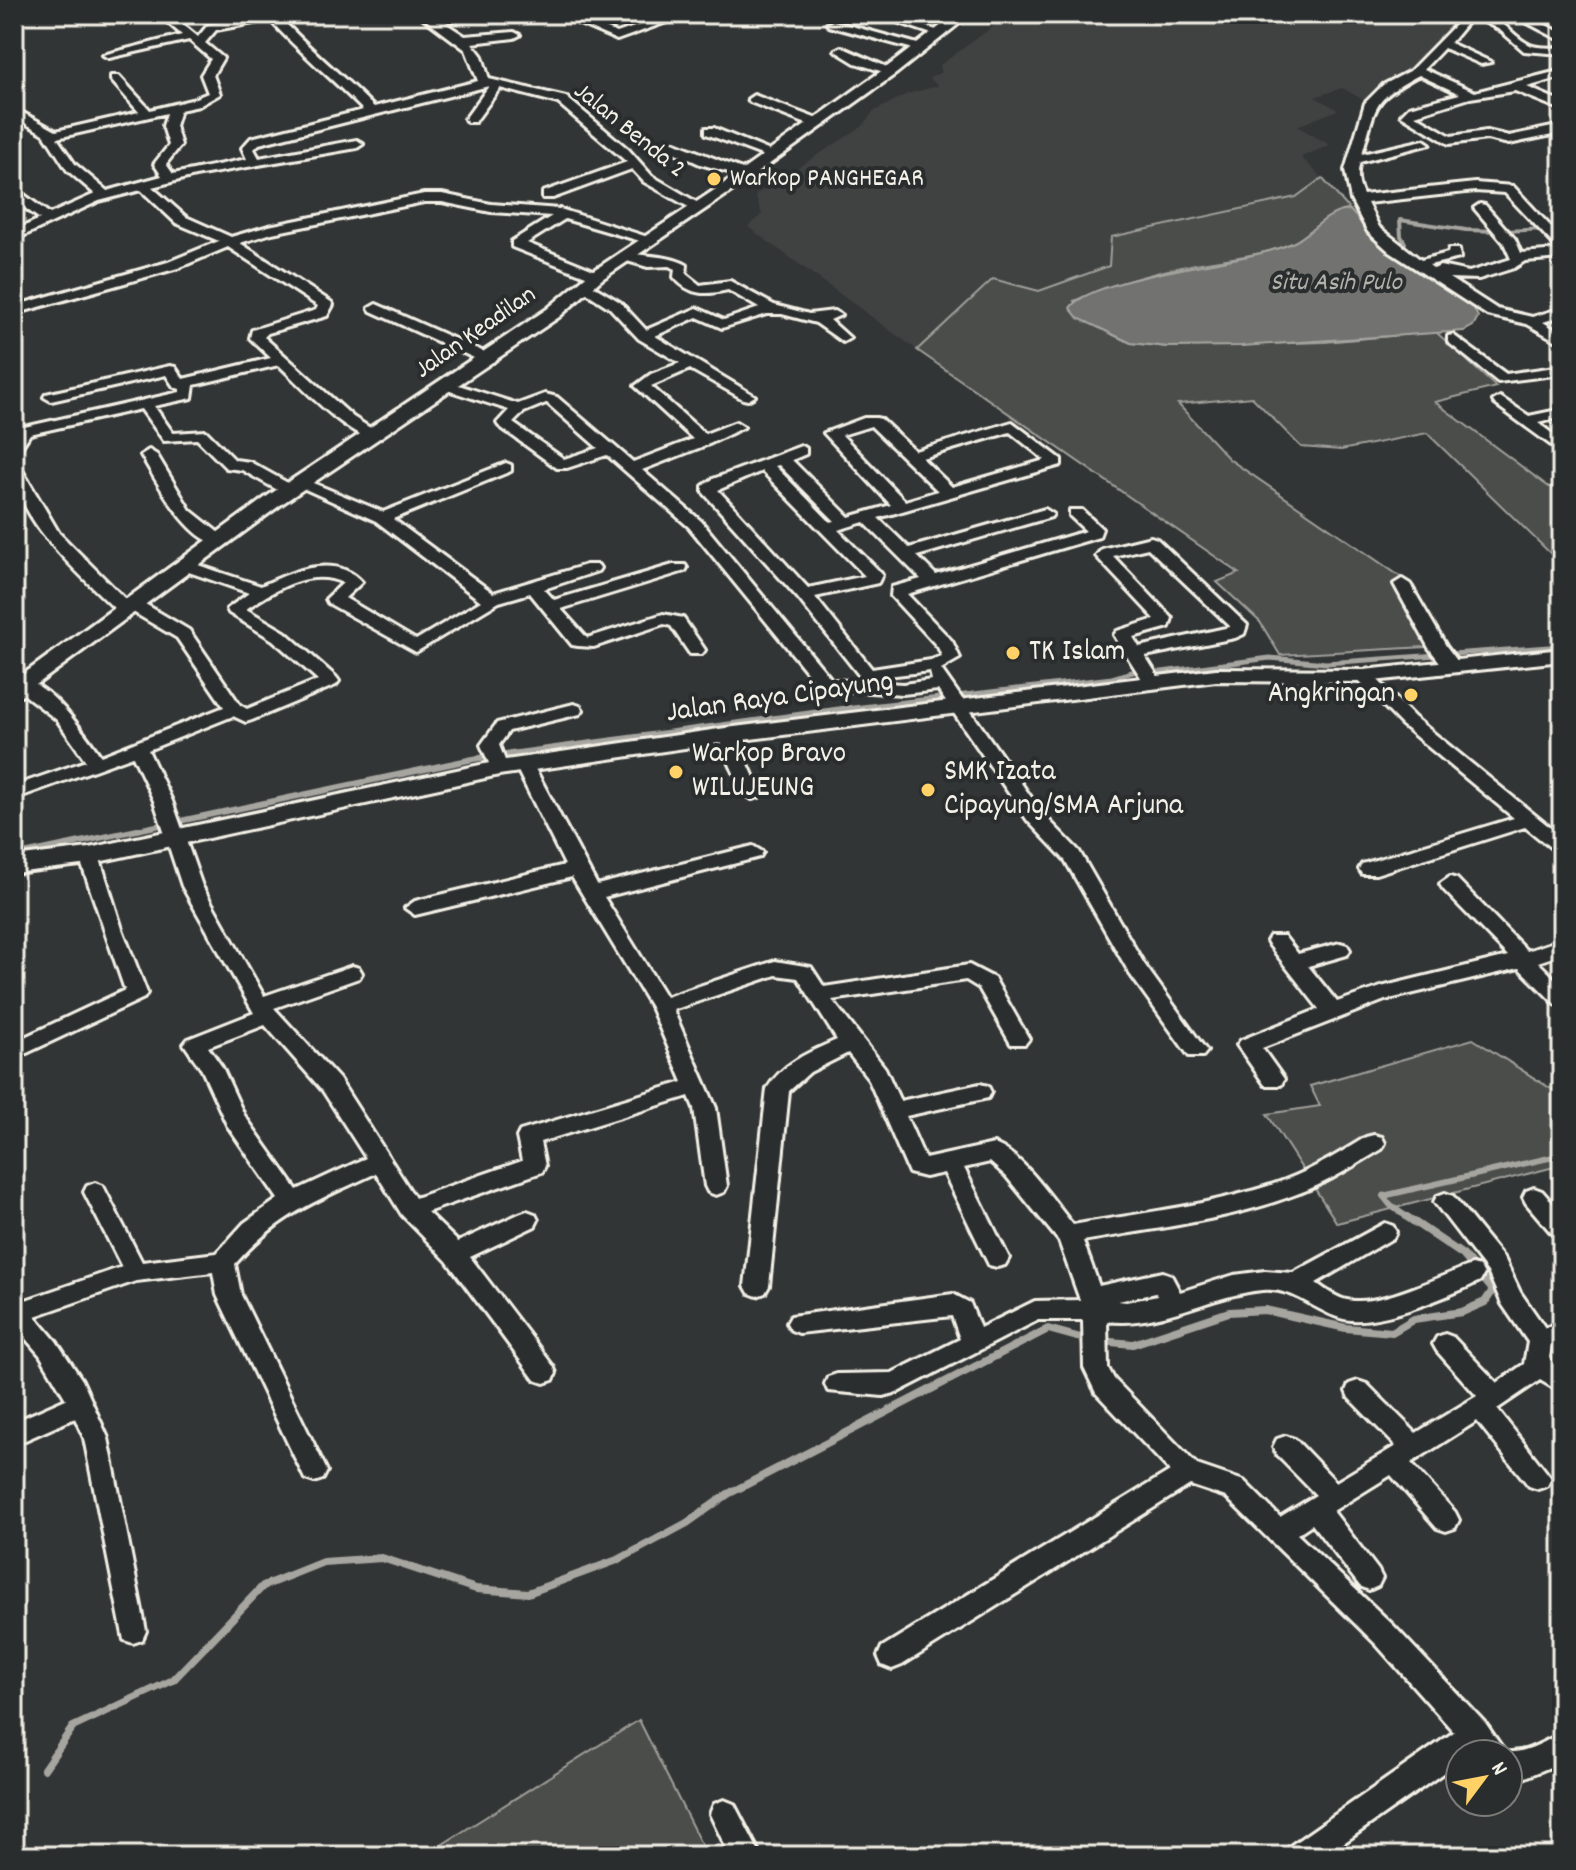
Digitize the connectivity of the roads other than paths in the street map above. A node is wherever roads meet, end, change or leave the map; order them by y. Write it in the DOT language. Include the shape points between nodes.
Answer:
graph roads {
  1 [pos="163,14"];
  2 [pos="423,14"];
  3 [pos="473,14"];
  4 [pos="628,14"];
  5 [pos="684,14"];
  6 [pos="878,14"];
  7 [pos="964,14"];
  8 [pos="1459,14"];
  9 [pos="1474,14"];
  10 [pos="272,15"];
  11 [pos="1528,16"];
  12 [pos="592,17"];
  13 [pos="435,22"];
  14 [pos="833,24"];
  15 [pos="654,25"];
  16 [pos="1499,25"];
  17 [pos="565,27"];
  18 [pos="940,32"];
  19 [pos="514,35"];
  20 [pos="1562,38"];
  21 [pos="194,40"];
  22 [pos="463,40"];
  23 [pos="1444,44"];
  24 [pos="921,48"];
  25 [pos="841,50"];
  26 [pos="1538,51"];
  27 [pos="1562,51"];
  28 [pos="109,55"];
  29 [pos="1485,62"];
  30 [pos="1417,70"];
  31 [pos="890,71"];
  32 [pos="1562,71"];
  33 [pos="115,78"];
  34 [pos="491,82"];
  35 [pos="1517,87"];
  36 [pos="1469,95"];
  37 [pos="754,99"];
  38 [pos="1562,106"];
  39 [pos="175,108"];
  40 [pos="370,110"];
  41 [pos="14,112"];
  42 [pos="146,112"];
  43 [pos="471,119"];
  44 [pos="36,122"];
  45 [pos="816,123"];
  46 [pos="14,129"];
  47 [pos="1562,129"];
  48 [pos="710,131"];
  49 [pos="54,135"];
  50 [pos="357,144"];
  51 [pos="1424,144"];
  52 [pos="669,145"];
  53 [pos="771,154"];
  54 [pos="1353,160"];
  55 [pos="256,161"];
  56 [pos="634,164"];
  57 [pos="746,173"];
  58 [pos="264,176"];
  59 [pos="170,179"];
  60 [pos="144,186"];
  61 [pos="104,195"];
  62 [pos="548,195"];
  63 [pos="18,197"];
  64 [pos="1357,200"];
  65 [pos="699,207"];
  66 [pos="1480,208"];
  67 [pos="564,214"];
  68 [pos="48,219"];
  69 [pos="1367,221"];
  70 [pos="14,236"];
  71 [pos="647,239"];
  72 [pos="229,242"];
  73 [pos="1562,247"];
  74 [pos="1454,252"];
  75 [pos="1562,254"];
  76 [pos="625,256"];
  77 [pos="1518,257"];
  78 [pos="1427,262"];
  79 [pos="590,281"];
  80 [pos="376,308"];
  81 [pos="771,309"];
  82 [pos="14,310"];
  83 [pos="1562,312"];
  84 [pos="1532,321"];
  85 [pos="644,336"];
  86 [pos="843,338"];
  87 [pos="1453,339"];
  88 [pos="1562,340"];
  89 [pos="488,359"];
  90 [pos="282,360"];
  91 [pos="690,364"];
  92 [pos="1562,370"];
  93 [pos="179,384"];
  94 [pos="446,385"];
  95 [pos="748,396"];
  96 [pos="51,397"];
  97 [pos="1500,401"];
  98 [pos="145,404"];
  99 [pos="519,409"];
  100 [pos="1562,413"];
  101 [pos="1525,421"];
  102 [pos="736,427"];
  103 [pos="373,435"];
  104 [pos="704,441"];
  105 [pos="1561,447"];
  106 [pos="14,448"];
  107 [pos="608,450"];
  108 [pos="801,451"];
  109 [pos="149,455"];
  110 [pos="911,457"];
  111 [pos="773,462"];
  112 [pos="506,468"];
  113 [pos="632,468"];
  114 [pos="14,470"];
  115 [pos="296,487"];
  116 [pos="948,492"];
  117 [pos="901,506"];
  118 [pos="1076,513"];
  119 [pos="1045,514"];
  120 [pos="866,516"];
  121 [pos="382,518"];
  122 [pos="845,522"];
  123 [pos="827,528"];
  124 [pos="218,540"];
  125 [pos="907,554"];
  126 [pos="186,566"];
  127 [pos="592,568"];
  128 [pos="679,568"];
  129 [pos="931,579"];
  130 [pos="1402,584"];
  131 [pos="534,587"];
  132 [pos="265,593"];
  133 [pos="804,594"];
  134 [pos="490,599"];
  135 [pos="130,607"];
  136 [pos="550,607"];
  137 [pos="696,650"];
  138 [pos="1562,655"];
  139 [pos="1445,657"];
  140 [pos="1144,669"];
  141 [pos="1364,676"];
  142 [pos="945,686"];
  143 [pos="18,688"];
  144 [pos="234,709"];
  145 [pos="574,710"];
  146 [pos="726,735"];
  147 [pos="138,748"];
  148 [pos="97,764"];
  149 [pos="524,765"];
  150 [pos="497,766"];
  151 [pos="14,793"];
  152 [pos="752,793"];
  153 [pos="1527,820"];
  154 [pos="175,833"];
  155 [pos="1562,847"];
  156 [pos="753,852"];
  157 [pos="89,856"];
  158 [pos="14,865"];
  159 [pos="577,869"];
  160 [pos="1369,869"];
  161 [pos="1450,884"];
  162 [pos="592,893"];
  163 [pos="415,908"];
  164 [pos="1277,941"];
  165 [pos="1562,946"];
  166 [pos="1340,950"];
  167 [pos="1526,959"];
  168 [pos="1294,962"];
  169 [pos="352,973"];
  170 [pos="933,985"];
  171 [pos="1562,999"];
  172 [pos="823,1001"];
  173 [pos="661,1006"];
  174 [pos="263,1011"];
  175 [pos="1333,1012"];
  176 [pos="1018,1039"];
  177 [pos="853,1042"];
  178 [pos="14,1051"];
  179 [pos="1196,1051"];
  180 [pos="1273,1079"];
  181 [pos="695,1086"];
  182 [pos="980,1092"];
  183 [pos="892,1111"];
  184 [pos="1374,1143"];
  185 [pos="381,1161"];
  186 [pos="949,1161"];
  187 [pos="716,1186"];
  188 [pos="95,1192"];
  189 [pos="1534,1197"];
  190 [pos="293,1202"];
  191 [pos="1445,1202"];
  192 [pos="410,1209"];
  193 [pos="527,1220"];
  194 [pos="1562,1230"];
  195 [pos="1385,1232"];
  196 [pos="1068,1235"];
  197 [pos="455,1254"];
  198 [pos="997,1258"];
  199 [pos="223,1262"];
  200 [pos="136,1272"];
  201 [pos="1472,1274"];
  202 [pos="1296,1283"];
  203 [pos="757,1286"];
  204 [pos="16,1313"];
  205 [pos="799,1323"];
  206 [pos="1099,1326"];
  207 [pos="973,1343"];
  208 [pos="1445,1344"];
  209 [pos="1546,1345"];
  210 [pos="544,1373"];
  211 [pos="1562,1383"];
  212 [pos="837,1384"];
  213 [pos="1358,1391"];
  214 [pos="1487,1402"];
  215 [pos="80,1404"];
  216 [pos="14,1434"];
  217 [pos="1286,1447"];
  218 [pos="1404,1454"];
  219 [pos="314,1471"];
  220 [pos="1188,1473"];
  221 [pos="1538,1478"];
  222 [pos="1325,1503"];
  223 [pos="1446,1520"];
  224 [pos="1278,1532"];
  225 [pos="1369,1578"];
  226 [pos="133,1631"];
  227 [pos="892,1656"];
  228 [pos="1479,1738"];
  229 [pos="1562,1747"];
  230 [pos="1524,1765"];
  231 [pos="1444,1768"];
  232 [pos="724,1814"];
  233 [pos="746,1856"];
  234 [pos="1300,1856"];
  1 -- 21 [label="street"];
  2 -- 13 [label="street"];
  3 -- 13 [label="street"];
  4 -- 15 [label="street"];
  5 -- 15 [label="street"];
  6 -- 18 [label="street"];
  7 -- 18 [label="main road, Jalan Keadilan"];
  8 -- 23 [label="street" via="1463,22"];
  9 -- 16 [label="street"];
  10 -- 21 [label="street" via="212,27"];
  10 -- 40 [label="street"];
  11 -- 16 [label="street"];
  11 -- 20 [label="street"];
  12 -- 15 [label="street" via="617,37"];
  12 -- 17 [label="street"];
  13 -- 22 [label="street"];
  14 -- 24 [label="street"];
  16 -- 26 [label="street" via="1526,48"];
  18 -- 24 [label="main road, Jalan Keadilan"];
  19 -- 22 [label="street"];
  21 -- 28 [label="street"];
  21 -- 39 [label="street" via="217,58 207,75 214,94"];
  22 -- 34 [label="street"];
  23 -- 29 [label="street"];
  23 -- 30 [label="street"];
  24 -- 31 [label="main road, Jalan Keadilan"];
  25 -- 31 [label="street"];
  26 -- 27 [label="street"];
  26 -- 32 [label="street"];
  30 -- 36 [label="street"];
  30 -- 54 [label="street" via="1371,103"];
  31 -- 45 [label="main road, Jalan Keadilan"];
  32 -- 35 [label="street"];
  33 -- 42 [label="street"];
  34 -- 40 [label="street"];
  34 -- 43 [label="street"];
  34 -- 56 [label="street, Jalan Benda 2" via="562,100"];
  35 -- 36 [label="street"];
  35 -- 38 [label="street"];
  36 -- 47 [label="street" via="1407,115 1449,140 1487,135 1509,140"];
  37 -- 45 [label="street"];
  39 -- 42 [label="street"];
  39 -- 59 [label="street" via="169,126 175,145 160,164"];
  40 -- 55 [label="street" via="255,141 248,148"];
  41 -- 44 [label="street"];
  42 -- 49 [label="street"];
  44 -- 46 [label="street"];
  44 -- 49 [label="street"];
  45 -- 53 [label="main road, Jalan Keadilan"];
  48 -- 53 [label="street"];
  49 -- 61 [label="street" via="49,137 71,167"];
  50 -- 55 [label="street"];
  51 -- 54 [label="street"];
  52 -- 57 [label="street"];
  53 -- 57 [label="main road, Jalan Keadilan"];
  54 -- 64 [label="street"];
  55 -- 58 [label="street"];
  55 -- 59 [label="street"];
  56 -- 62 [label="street"];
  56 -- 65 [label="street, Jalan Benda 2" via="655,184"];
  57 -- 65 [label="main road, Jalan Keadilan"];
  59 -- 60 [label="street"];
  60 -- 61 [label="street"];
  60 -- 72 [label="street" via="181,220"];
  61 -- 68 [label="street"];
  63 -- 68 [label="street"];
  64 -- 69 [label="street"];
  64 -- 73 [label="street" via="1475,187 1509,189"];
  65 -- 71 [label="main road, Jalan Keadilan"];
  66 -- 77 [label="street"];
  67 -- 71 [label="street"];
  67 -- 72 [label="street" via="424,198 303,221"];
  67 -- 79 [label="street" via="517,244"];
  68 -- 70 [label="street"];
  69 -- 78 [label="street"];
  69 -- 84 [label="street" via="1389,244 1492,312"];
  71 -- 76 [label="main road, Jalan Keadilan"];
  72 -- 82 [label="street" via="173,265"];
  72 -- 90 [label="street" via="326,305 322,313 257,333"];
  74 -- 78 [label="street"];
  75 -- 77 [label="street"];
  76 -- 79 [label="main road, Jalan Keadilan"];
  76 -- 81 [label="street" via="671,262 682,268 679,274 694,290 730,285"];
  77 -- 78 [label="street" via="1517,263 1458,277"];
  79 -- 85 [label="street"];
  79 -- 89 [label="main road, Jalan Keadilan"];
  80 -- 89 [label="street"];
  81 -- 85 [label="street" via="722,324 697,312"];
  81 -- 86 [label="street" via="828,318"];
  83 -- 84 [label="street"];
  84 -- 88 [label="street"];
  85 -- 91 [label="street"];
  87 -- 92 [label="street" via="1503,379"];
  89 -- 94 [label="main road, Jalan Keadilan"];
  90 -- 93 [label="street"];
  90 -- 103 [label="street" via="348,420"];
  91 -- 95 [label="street"];
  91 -- 104 [label="street" via="642,386"];
  93 -- 96 [label="street" via="170,370"];
  93 -- 98 [label="street" via="188,387 187,395"];
  94 -- 99 [label="street"];
  94 -- 103 [label="main road, Jalan Keadilan"];
  97 -- 101 [label="street"];
  98 -- 106 [label="street" via="25,431"];
  98 -- 115 [label="street" via="169,438 201,434 232,466 245,465"];
  99 -- 107 [label="street" via="552,400"];
  99 -- 107 [label="street" via="504,423 562,465"];
  100 -- 101 [label="street"];
  101 -- 105 [label="street"];
  102 -- 104 [label="street"];
  103 -- 115 [label="main road, Jalan Keadilan"];
  104 -- 113 [label="street"];
  107 -- 113 [label="street"];
  108 -- 111 [label="street"];
  109 -- 124 [label="street" via="184,513"];
  110 -- 116 [label="street"];
  110 -- 116 [label="street" via="1012,427 1056,462"];
  110 -- 117 [label="street" via="873,421 832,433"];
  111 -- 122 [label="street"];
  111 -- 123 [label="street"];
  111 -- 133 [label="street" via="709,489"];
  112 -- 121 [label="street"];
  113 -- 142 [label="street" via="695,524 827,685"];
  114 -- 135 [label="street" via="52,536"];
  115 -- 121 [label="street" via="339,498"];
  115 -- 124 [label="main road, Jalan Keadilan"];
  116 -- 117 [label="street"];
  117 -- 120 [label="street"];
  118 -- 129 [label="street" via="1093,534"];
  119 -- 125 [label="street"];
  120 -- 122 [label="street"];
  120 -- 125 [label="street"];
  121 -- 134 [label="street"];
  122 -- 123 [label="street"];
  123 -- 133 [label="street" via="874,577"];
  124 -- 126 [label="main road, Jalan Keadilan"];
  125 -- 129 [label="street"];
  126 -- 132 [label="street"];
  126 -- 135 [label="main road, Jalan Keadilan"];
  127 -- 131 [label="street"];
  128 -- 136 [label="street"];
  129 -- 142 [label="street" via="897,593 950,651"];
  130 -- 139 [label="street"];
  131 -- 134 [label="street"];
  131 -- 136 [label="street"];
  132 -- 134 [label="street" via="317,571 342,576 354,582 334,599 416,647"];
  132 -- 144 [label="street" via="235,609 279,636 330,681 246,716"];
  133 -- 142 [label="street" via="868,675"];
  135 -- 143 [label="main road, Jalan Keadilan"];
  135 -- 144 [label="street" via="183,634"];
  136 -- 137 [label="street" via="578,641 588,643 663,619 677,622"];
  138 -- 139 [label="main road, Jalan Raya Cipayung"];
  139 -- 141 [label="main road, Jalan Raya Cipayung"];
  140 -- 140 [label="street" via="1238,630 1239,625 1151,542 1104,554 1164,618 1163,623 1123,635"];
  140 -- 141 [label="main road, Jalan Raya Cipayung"];
  140 -- 142 [label="main road, Jalan Raya Cipayung"];
  141 -- 153 [label="street" via="1408,721"];
  142 -- 146 [label="main road, Jalan Raya Cipayung"];
  142 -- 179 [label="street" via="1035,817 1072,856 1137,969"];
  143 -- 148 [label="street" via="63,716"];
  144 -- 147 [label="street"];
  145 -- 150 [label="street" via="503,727 490,745"];
  146 -- 149 [label="main road, Jalan Raya Cipayung"];
  146 -- 152 [label="street"];
  147 -- 148 [label="street"];
  147 -- 154 [label="street"];
  148 -- 151 [label="street"];
  149 -- 150 [label="main road, Jalan Raya Cipayung"];
  149 -- 159 [label="street"];
  150 -- 154 [label="main road, Jalan Raya Cipayung"];
  153 -- 155 [label="street"];
  153 -- 160 [label="street"];
  154 -- 157 [label="main road, Jalan Raya Cipayung"];
  154 -- 174 [label="street" via="192,886"];
  156 -- 162 [label="street"];
  157 -- 158 [label="main road, Jalan Raya Cipayung"];
  157 -- 178 [label="street" via="137,993"];
  159 -- 162 [label="street"];
  159 -- 163 [label="street"];
  161 -- 167 [label="street"];
  162 -- 173 [label="street"];
  164 -- 168 [label="street"];
  165 -- 167 [label="street"];
  166 -- 168 [label="street"];
  167 -- 171 [label="street"];
  167 -- 175 [label="street" via="1381,994"];
  168 -- 175 [label="street"];
  169 -- 174 [label="street"];
  170 -- 172 [label="street"];
  172 -- 173 [label="street" via="804,972 775,968"];
  172 -- 176 [label="street" via="969,972 987,983"];
  172 -- 177 [label="street"];
  173 -- 181 [label="street"];
  174 -- 185 [label="street" via="331,1085"];
  174 -- 190 [label="street" via="195,1044 235,1119"];
  175 -- 180 [label="street" via="1248,1045"];
  177 -- 183 [label="street" via="877,1074"];
  177 -- 203 [label="street" via="805,1064 778,1089"];
  181 -- 187 [label="street" via="705,1108"];
  181 -- 192 [label="street" via="528,1137 534,1166"];
  182 -- 183 [label="street"];
  183 -- 186 [label="street" via="917,1167"];
  184 -- 196 [label="street" via="1287,1189"];
  185 -- 190 [label="street"];
  185 -- 192 [label="street"];
  186 -- 196 [label="street" via="990,1153 1001,1156"];
  186 -- 198 [label="street"];
  188 -- 200 [label="street"];
  189 -- 194 [label="street"];
  190 -- 199 [label="street" via="252,1229"];
  191 -- 209 [label="street" via="1497,1267 1510,1297"];
  192 -- 197 [label="street"];
  193 -- 197 [label="street"];
  195 -- 202 [label="street"];
  196 -- 206 [label="street"];
  197 -- 210 [label="street"];
  199 -- 200 [label="street"];
  199 -- 219 [label="street" via="229,1295"];
  200 -- 204 [label="street"];
  201 -- 202 [label="street" via="1365,1311 1337,1307"];
  202 -- 206 [label="street" via="1234,1285 1173,1303 1163,1282 1103,1294"];
  204 -- 215 [label="street" via="48,1348"];
  205 -- 207 [label="street" via="953,1304 962,1310"];
  206 -- 207 [label="street" via="1063,1309 1035,1311"];
  206 -- 220 [label="street" via="1096,1368 1105,1386"];
  207 -- 212 [label="street" via="898,1382"];
  208 -- 214 [label="street"];
  209 -- 211 [label="street"];
  209 -- 214 [label="street" via="1529,1375"];
  213 -- 218 [label="street"];
  214 -- 218 [label="street"];
  214 -- 221 [label="street"];
  215 -- 216 [label="street"];
  215 -- 226 [label="street" via="96,1438"];
  217 -- 222 [label="street"];
  218 -- 222 [label="street"];
  218 -- 223 [label="street"];
  220 -- 224 [label="street" via="1235,1489"];
  220 -- 227 [label="street"];
  222 -- 224 [label="street"];
  222 -- 225 [label="street"];
  224 -- 228 [label="street" via="1385,1635"];
  229 -- 230 [label="street"];
  231 -- 234 [label="street"];
  232 -- 233 [label="street"];
}
